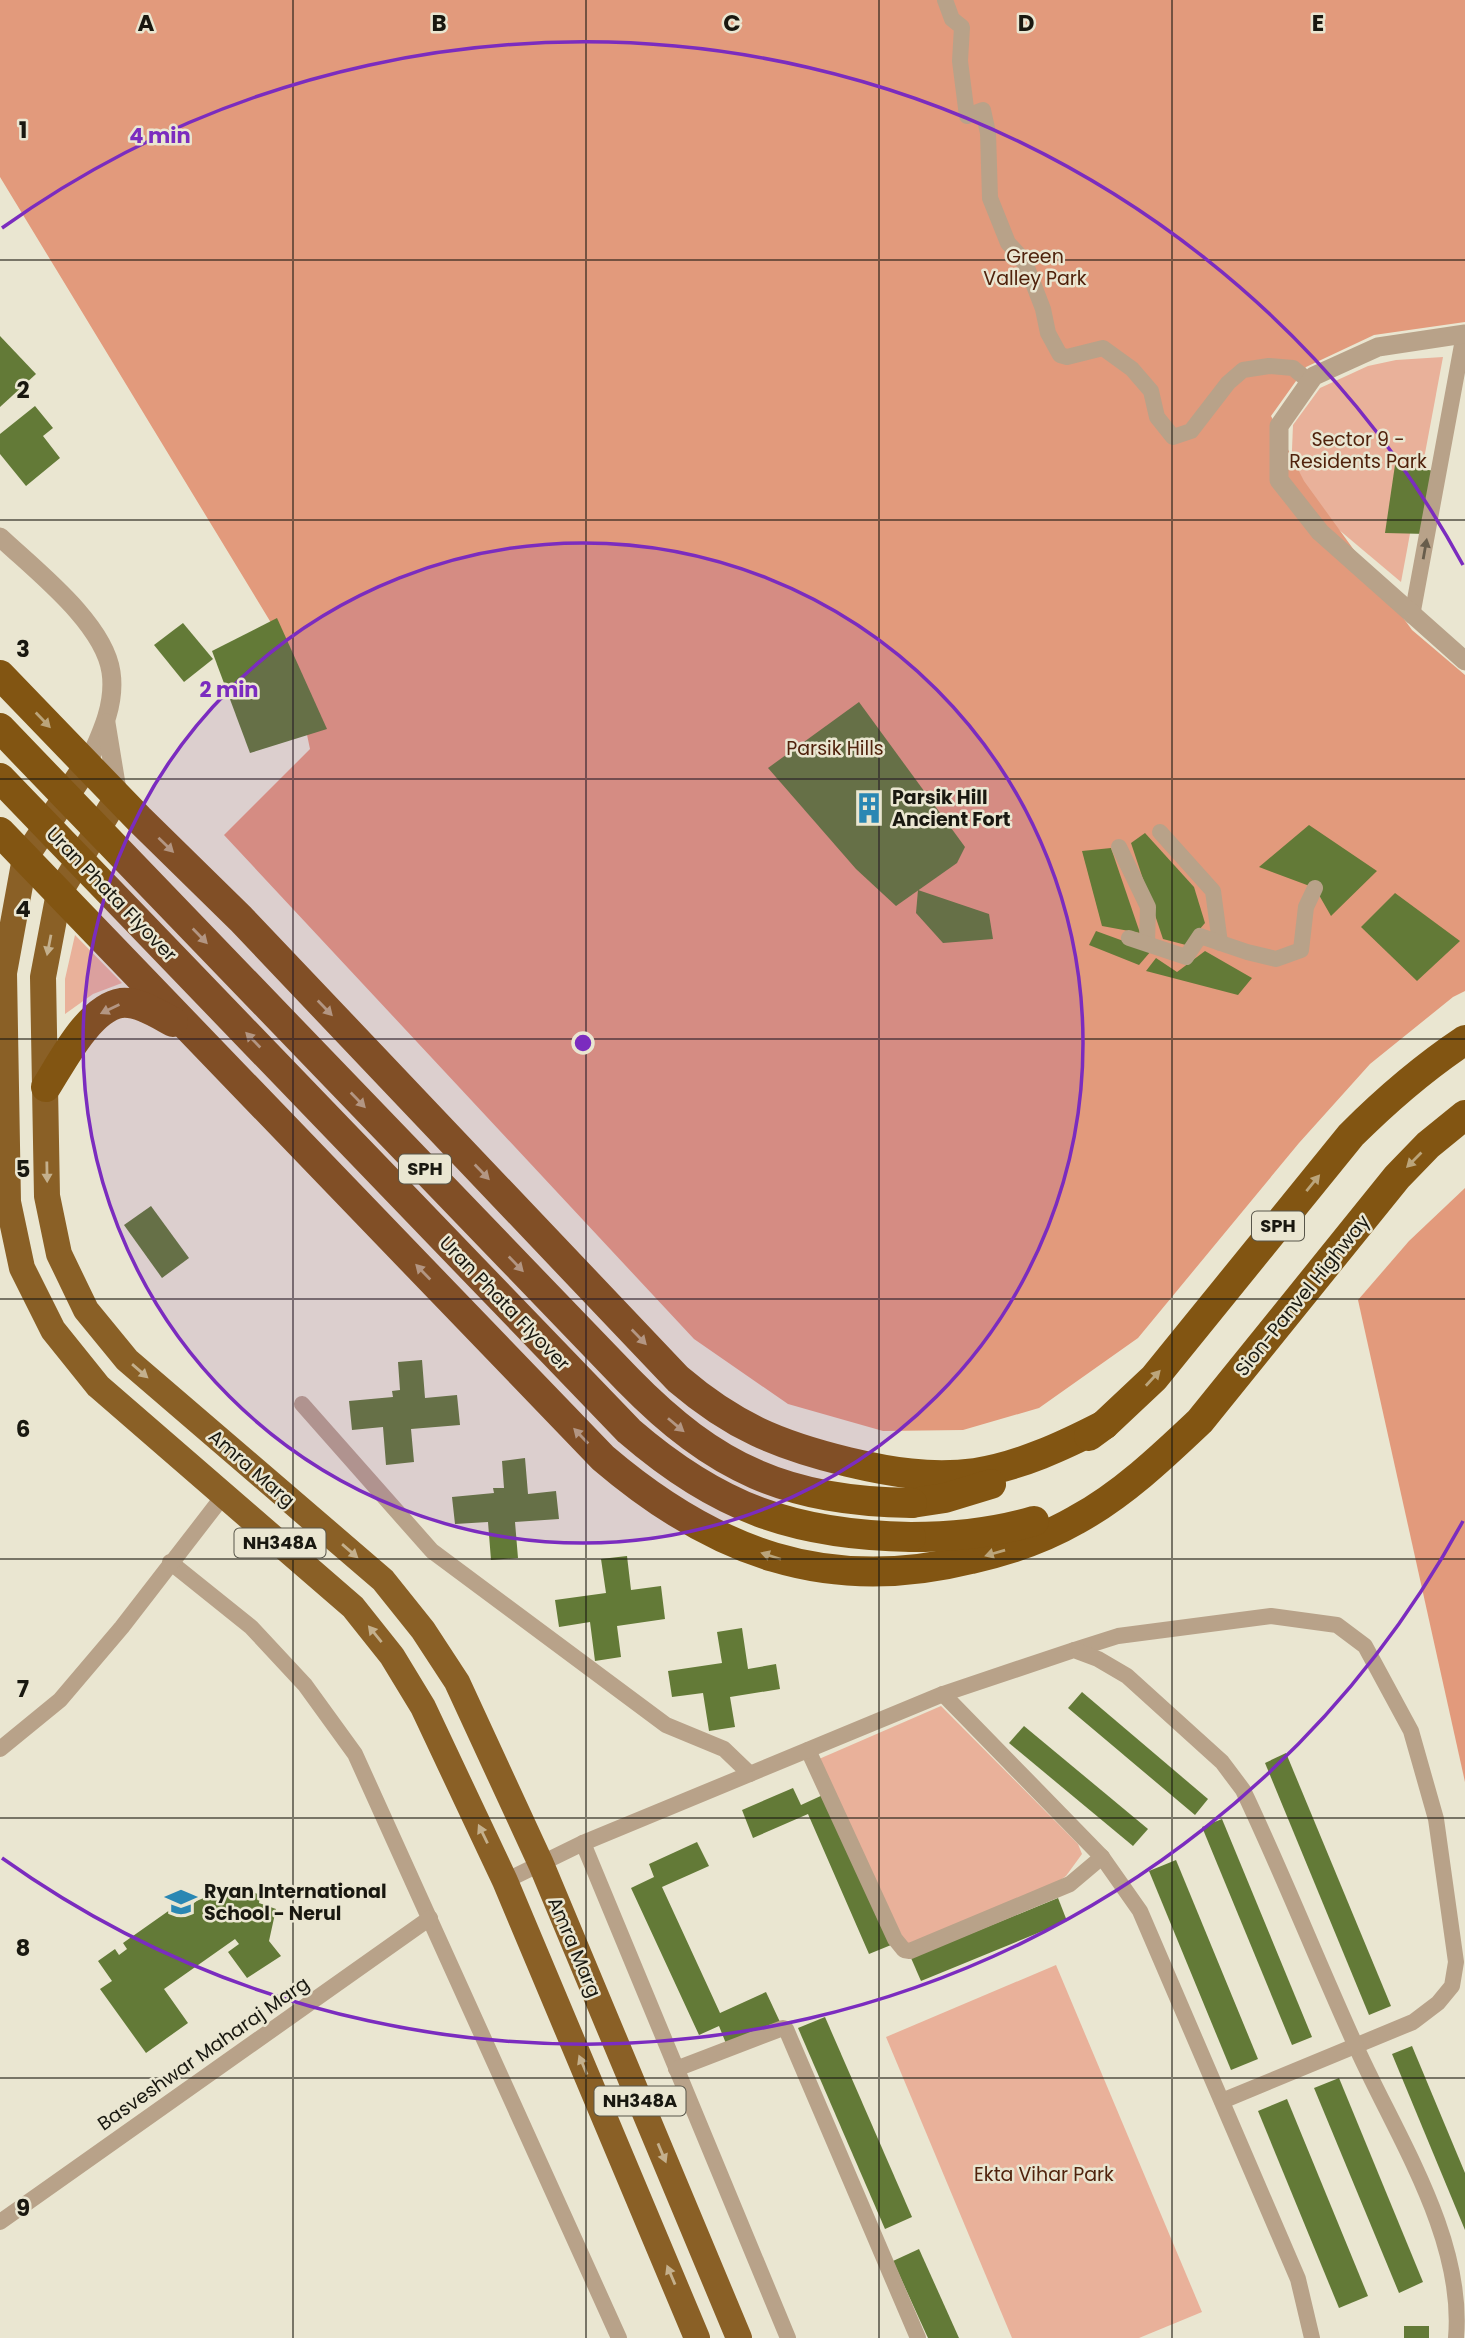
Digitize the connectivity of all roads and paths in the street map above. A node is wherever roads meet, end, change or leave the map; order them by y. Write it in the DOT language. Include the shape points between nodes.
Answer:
graph roads {
  1 [pos="945,0"];
  2 [pos="1464,334"];
  3 [pos="1310,382"];
  4 [pos="0,537"];
  5 [pos="1412,616"];
  6 [pos="1465,661"];
  7 [pos="0,674"];
  8 [pos="106,723"];
  9 [pos="0,728"];
  10 [pos="87,765"];
  11 [pos="0,778"];
  12 [pos="118,796"];
  13 [pos="0,832"];
  14 [pos="1160,832"];
  15 [pos="1119,847"];
  16 [pos="24,858"];
  17 [pos="0,874"];
  18 [pos="1315,888"];
  19 [pos="59,893"];
  20 [pos="1129,938"];
  21 [pos="1147,943"];
  22 [pos="1220,943"];
  23 [pos="4,973"];
  24 [pos="194,1034"];
  25 [pos="1465,1040"];
  26 [pos="3,1086"];
  27 [pos="46,1087"];
  28 [pos="1465,1115"];
  29 [pos="302,1404"];
  30 [pos="1104,1425"];
  31 [pos="1139,1474"];
  32 [pos="224,1495"];
  33 [pos="170,1562"];
  34 [pos="1074,1650"];
  35 [pos="943,1694"];
  36 [pos="0,1749"];
  37 [pos="808,1750"];
  38 [pos="750,1774"];
  39 [pos="583,1843"];
  40 [pos="1102,1857"];
  41 [pos="541,1864"];
  42 [pos="505,1881"];
  43 [pos="430,1918"];
  44 [pos="1355,2045"];
  45 [pos="676,2068"];
  46 [pos="1222,2101"];
  47 [pos="0,2222"];
  48 [pos="619,2338"];
  49 [pos="697,2338"];
  50 [pos="739,2338"];
  51 [pos="788,2338"];
  52 [pos="918,2338"];
  53 [pos="1312,2338"];
  54 [pos="1456,2338"];
  1 -- 3 [label="street" via="952,19 962,27 960,61 967,116 983,110 990,198 1008,243 1028,270 1059,355 1103,348 1132,369 1151,391 1157,417 1173,436 1191,431 1243,370 1293,368"];
  2 -- 3 [label="street" via="1378,347 1314,376"];
  5 -- 2 [label="street, one-way"];
  3 -- 5 [label="street" via="1279,426 1279,481 1320,532"];
  4 -- 8 [label="street" via="83,617 105,651 111,672"];
  5 -- 6 [label="street"];
  7 -- 10 [label="highway, one-way"];
  8 -- 10 [label="street"];
  8 -- 12 [label="street"];
  9 -- 30 [label="highway, Uran Phata Flyover / SPH, one-way, bridge" via="628,1380 679,1429 708,1449 739,1467 794,1488 841,1499 912,1503 1012,1477 1075,1446"];
  10 -- 12 [label="highway"];
  10 -- 16 [label="highway, Amra Marg / NH348A"];
  31 -- 11 [label="highway, Uran Phata Flyover / SPH, one-way, bridge" via="1069,1510 992,1532 951,1537 835,1533 772,1517 690,1478 629,1431"];
  12 -- 19 [label="highway, Amra Marg / NH348A"];
  12 -- 30 [label="highway, one-way" via="251,929 678,1379 728,1418 816,1455 914,1475 975,1473 1009,1466"];
  13 -- 16 [label="highway"];
  14 -- 22 [label="street" via="1213,891"];
  15 -- 21 [label="street" via="1148,906"];
  16 -- 19 [label="highway"];
  16 -- 23 [label="highway, Amra Marg / NH348A"];
  17 -- 23 [label="highway" via="6,911"];
  18 -- 22 [label="street" via="1306,906 1301,950 1276,959"];
  19 -- 24 [label="highway"];
  19 -- 27 [label="highway, Amra Marg / NH348A, one-way" via="43,977"];
  20 -- 21 [label="street"];
  21 -- 22 [label="street" via="1186,957 1200,936"];
  23 -- 26 [label="highway, Amra Marg / NH348A"];
  24 -- 27 [label="highway, one-way" via="141,1006 112,1006 84,1030"];
  31 -- 24 [label="highway, one-way" via="1106,1502 1034,1540 911,1572 829,1570 787,1561 707,1531 652,1498 603,1458"];
  30 -- 25 [label="highway, SPH, one-way" via="1154,1378 1351,1135 1424,1068"];
  26 -- 32 [label="highway, Amra Marg / NH348A" via="8,1202 22,1268 53,1329 98,1386"];
  27 -- 41 [label="highway, Amra Marg / NH348A, one-way" via="47,1196 59,1254 86,1310 127,1360 383,1580 457,1682"];
  28 -- 31 [label="highway, Sion-Panvel Highway / SPH, one-way" via="1398,1177 1200,1420"];
  29 -- 38 [label="street" via="432,1551 666,1725 724,1749"];
  32 -- 33 [label="street"];
  42 -- 32 [label="highway, Amra Marg / NH348A, one-way" via="423,1707 392,1656 353,1607"];
  33 -- 36 [label="street" via="60,1700"];
  33 -- 43 [label="street" via="251,1627 305,1685 355,1754"];
  34 -- 35 [label="street"];
  34 -- 44 [label="street" via="1127,1676 1222,1762 1243,1790"];
  34 -- 44 [label="street" via="1118,1636 1271,1616 1337,1625 1365,1646 1411,1731 1436,1819 1456,1962 1452,1986 1438,2003 1413,2022"];
  35 -- 37 [label="street"];
  35 -- 40 [label="street"];
  37 -- 38 [label="street"];
  37 -- 40 [label="street" via="904,1950 1070,1884"];
  38 -- 39 [label="street"];
  39 -- 41 [label="street"];
  39 -- 45 [label="street"];
  40 -- 46 [label="street" via="1140,1911"];
  41 -- 42 [label="street"];
  41 -- 50 [label="highway, Amra Marg / NH348A, one-way"];
  49 -- 42 [label="highway, Amra Marg / NH348A, one-way"];
  43 -- 47 [label="street, Basveshwar Maharaj Marg"];
  43 -- 48 [label="street"];
  44 -- 46 [label="street"];
  44 -- 54 [label="street" via="1440,2223 1454,2274"];
  45 -- 51 [label="street"];
  45 -- 52 [label="street" via="786,2029"];
  46 -- 53 [label="street" via="1298,2279"];
}
